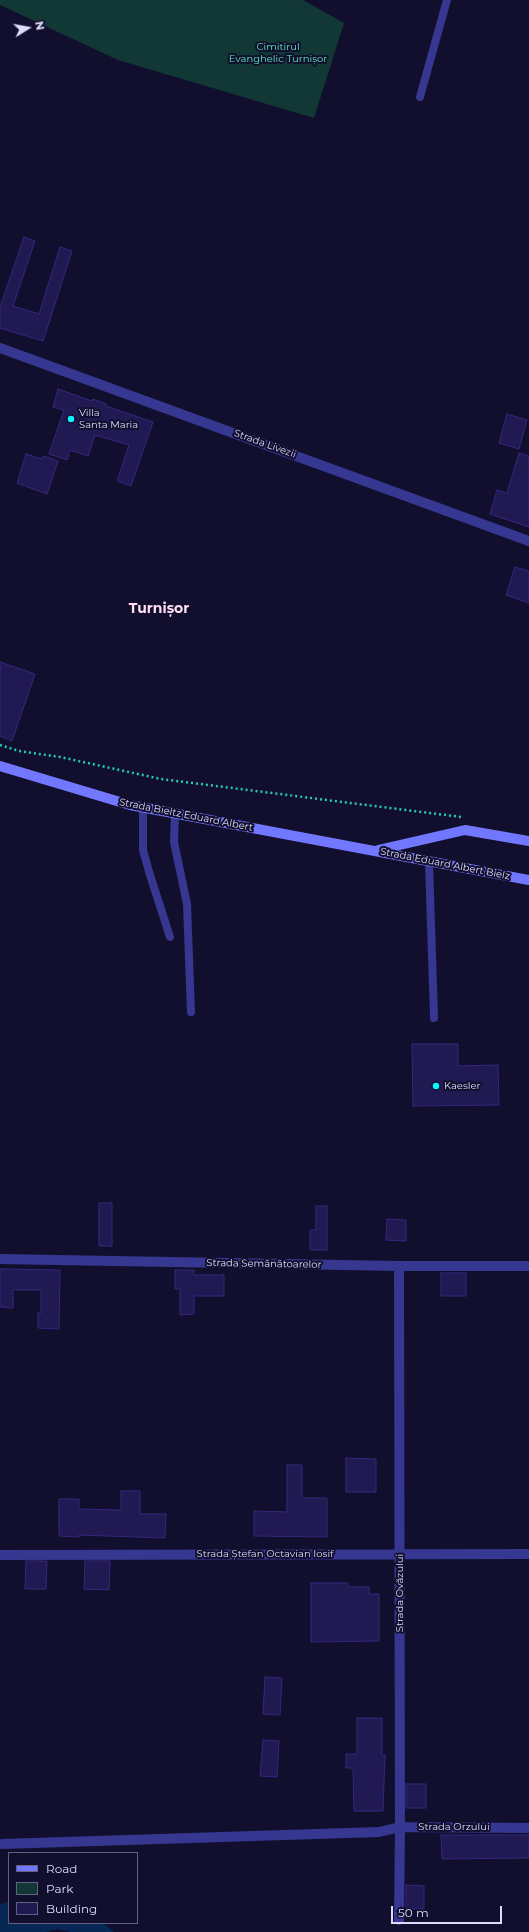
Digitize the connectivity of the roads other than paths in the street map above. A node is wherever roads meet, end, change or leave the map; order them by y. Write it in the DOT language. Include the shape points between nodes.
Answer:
graph roads {
  1 [pos="448,0"];
  2 [pos="420,97"];
  3 [pos="0,348"];
  4 [pos="529,541"];
  5 [pos="0,766"];
  6 [pos="143,808"];
  7 [pos="176,814"];
  8 [pos="529,841"];
  9 [pos="374,851"];
  10 [pos="429,862"];
  11 [pos="529,880"];
  12 [pos="170,937"];
  13 [pos="191,1012"];
  14 [pos="434,1018"];
  15 [pos="0,1259"];
  16 [pos="399,1266"];
  17 [pos="529,1266"];
  18 [pos="0,1554"];
  19 [pos="400,1554"];
  20 [pos="529,1554"];
  21 [pos="400,1827"];
  22 [pos="529,1828"];
  23 [pos="2,1844"];
  24 [pos="399,1920"];
  1 -- 2 [label="lane"];
  3 -- 4 [label="street, Strada Livezii"];
  5 -- 6 [label="street, Strada Bieltz Eduard Albert"];
  6 -- 7 [label="street, Strada Bieltz Eduard Albert"];
  6 -- 12 [label="lane" via="143,850"];
  7 -- 9 [label="street, Strada Bieltz Eduard Albert"];
  7 -- 13 [label="lane" via="174,842 187,904"];
  8 -- 9 [label="street, Strada Eduard Albert Bielz" via="465,830"];
  9 -- 10 [label="street, Strada Eduard Albert Bielz"];
  10 -- 11 [label="street, Strada Eduard Albert Bielz"];
  10 -- 14 [label="lane"];
  15 -- 16 [label="street, Strada Semănătoarelor"];
  16 -- 17 [label="street, Strada Semănătoarelor"];
  16 -- 19 [label="street, Strada Ovăzului"];
  18 -- 19 [label="street, Strada Ștefan Octavian Iosif"];
  19 -- 20 [label="street, Strada Ștefan Octavian Iosif"];
  19 -- 21 [label="street, Strada Ovăzului"];
  21 -- 22 [label="street, Strada Orzului"];
  21 -- 23 [label="street, Strada Orzului" via="379,1832"];
  21 -- 24 [label="street, Strada Ovăzului"];
}
